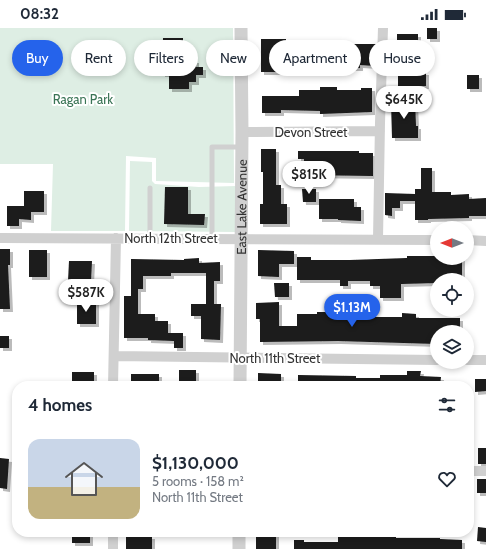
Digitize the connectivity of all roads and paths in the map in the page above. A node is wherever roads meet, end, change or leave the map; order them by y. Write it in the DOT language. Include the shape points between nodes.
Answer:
graph roads {
  1 [pos="241,28"];
  2 [pos="383,28"];
  3 [pos="380,131"];
  4 [pos="242,132"];
  5 [pos="242,147"];
  6 [pos="150,188"];
  7 [pos="0,238"];
  8 [pos="116,238"];
  9 [pos="150,238"];
  10 [pos="212,239"];
  11 [pos="241,239"];
  12 [pos="378,239"];
  13 [pos="430,240"];
  14 [pos="474,240"];
  15 [pos="486,241"];
  16 [pos="114,356"];
  17 [pos="240,358"];
  18 [pos="430,360"];
  19 [pos="474,360"];
  20 [pos="486,360"];
  21 [pos="114,381"];
  22 [pos="240,381"];
  23 [pos="474,471"];
  24 [pos="486,471"];
  25 [pos="113,537"];
  26 [pos="239,537"];
  27 [pos="113,549"];
  28 [pos="239,549"];
  1 -- 4 [label="street, East Lake Avenue"];
  2 -- 3 [label="street"];
  3 -- 4 [label="street, Devon Street"];
  3 -- 12 [label="street"];
  4 -- 5 [label="street, East Lake Avenue"];
  5 -- 10 [label="lane" via="212,147"];
  5 -- 11 [label="street, East Lake Avenue"];
  6 -- 9 [label="lane"];
  7 -- 8 [label="street, North 12th Street"];
  8 -- 9 [label="street, North 12th Street"];
  8 -- 16 [label="street"];
  9 -- 10 [label="street, North 12th Street"];
  10 -- 11 [label="street, North 12th Street"];
  11 -- 12 [label="street, North 12th Street"];
  11 -- 17 [label="street, East Lake Avenue"];
  12 -- 13 [label="street, North 12th Street"];
  14 -- 15 [label="street"];
  16 -- 17 [label="street, North 11th Street"];
  16 -- 21 [label="street"];
  17 -- 18 [label="street, North 11th Street"];
  17 -- 22 [label="street, East Lake Avenue"];
  19 -- 20 [label="street"];
  23 -- 24 [label="street"];
  25 -- 27 [label="street"];
  26 -- 28 [label="street"];
}
